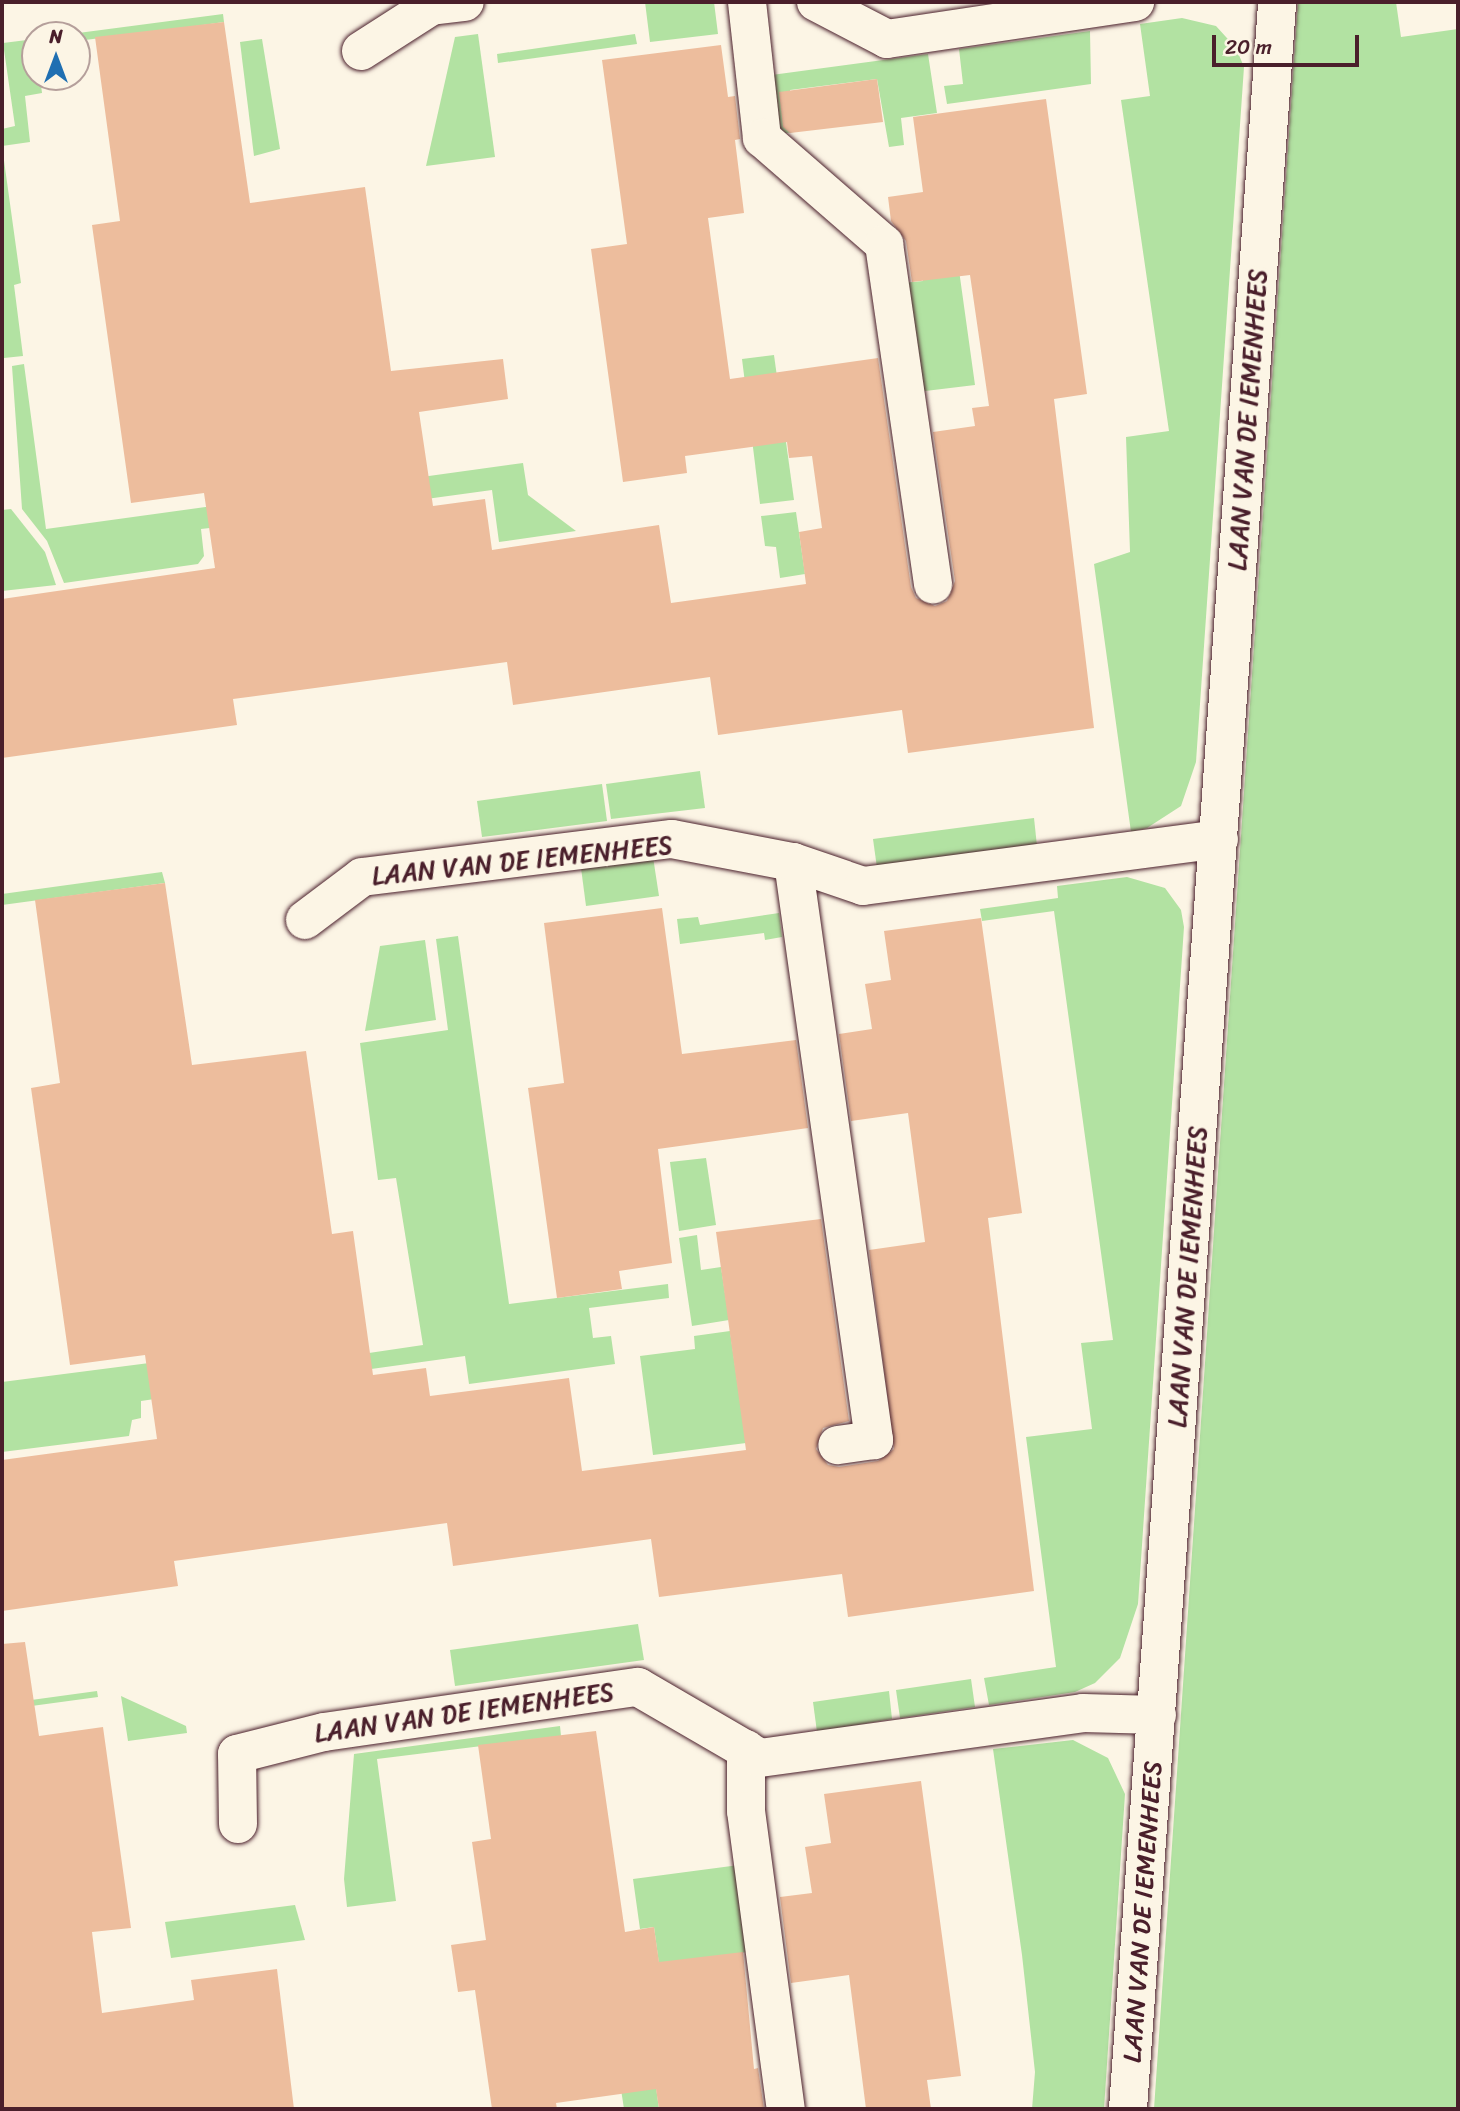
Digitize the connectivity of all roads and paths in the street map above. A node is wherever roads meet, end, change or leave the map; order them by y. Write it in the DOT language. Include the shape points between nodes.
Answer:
graph roads {
  1 [pos="465,2"];
  2 [pos="747,2"];
  3 [pos="816,2"];
  4 [pos="1135,2"];
  5 [pos="1277,2"];
  6 [pos="361,51"];
  7 [pos="933,584"];
  8 [pos="1219,839"];
  9 [pos="793,862"];
  10 [pos="305,920"];
  11 [pos="836,1446"];
  12 [pos="1157,1715"];
  13 [pos="746,1749"];
  14 [pos="238,1824"];
  15 [pos="786,2109"];
  16 [pos="1128,2109"];
  1 -- 6 [label="street" via="431,6"];
  2 -- 7 [label="street" via="762,138 884,244"];
  3 -- 4 [label="street" via="887,39"];
  5 -- 8 [label="street, LAAN VAN DE IEMENHEES"];
  8 -- 9 [label="street, LAAN VAN DE IEMENHEES" via="863,886"];
  8 -- 12 [label="street, LAAN VAN DE IEMENHEES"];
  9 -- 10 [label="street, LAAN VAN DE IEMENHEES" via="664,840 362,877"];
  9 -- 11 [label="street" via="874,1440"];
  12 -- 13 [label="street, LAAN VAN DE IEMENHEES" via="1083,1713 760,1758"];
  12 -- 16 [label="street, LAAN VAN DE IEMENHEES"];
  13 -- 14 [label="street, LAAN VAN DE IEMENHEES" via="638,1687 324,1731 237,1754"];
  13 -- 15 [label="street" via="746,1811"];
}
